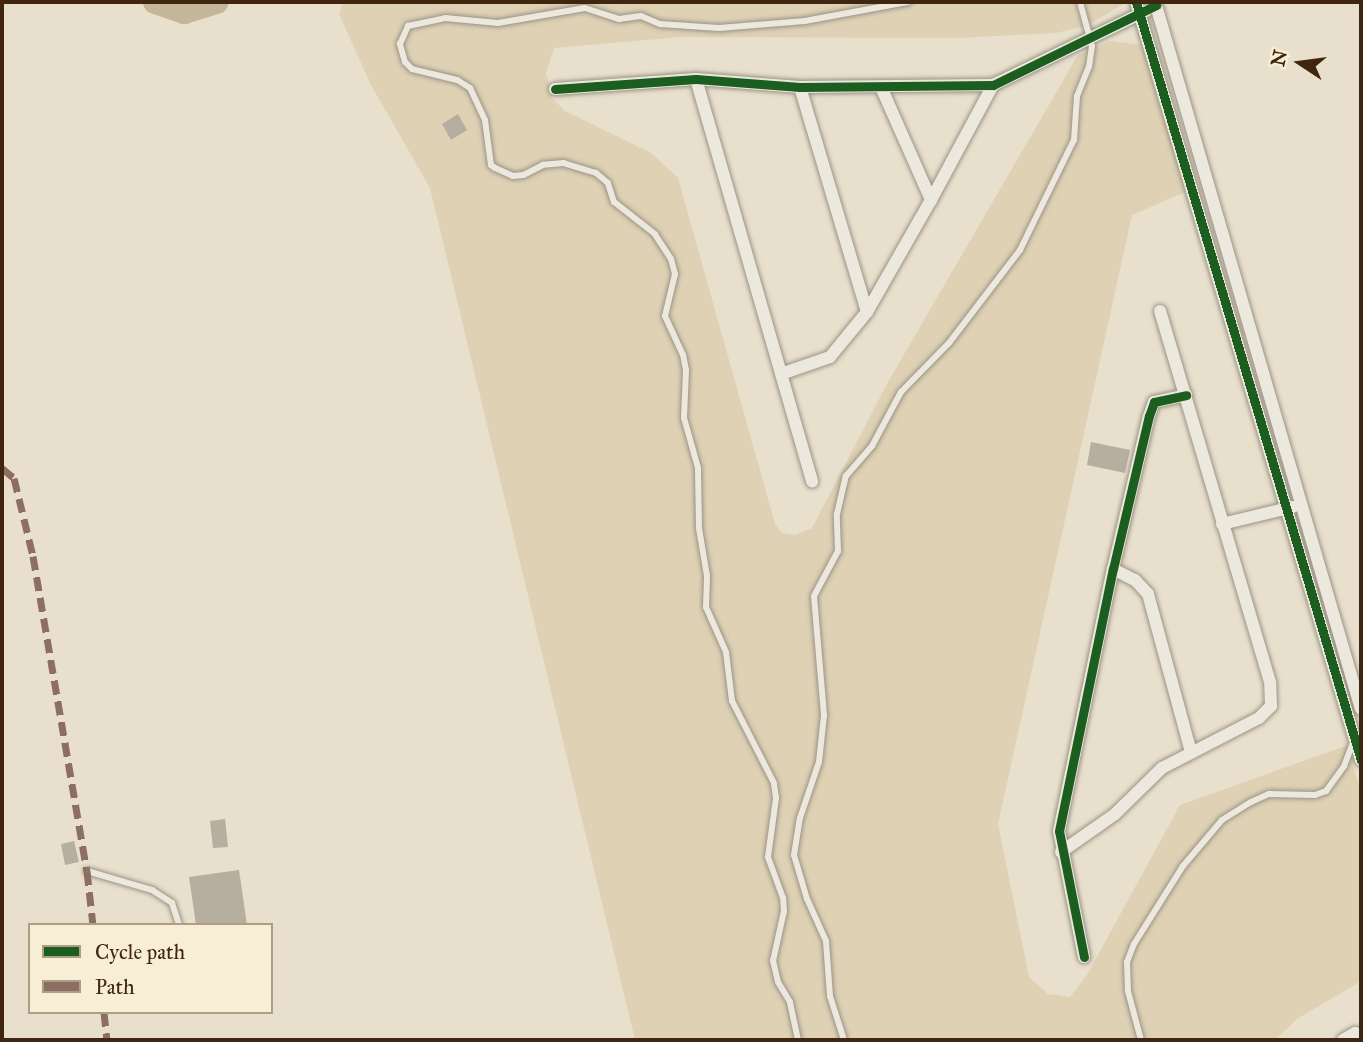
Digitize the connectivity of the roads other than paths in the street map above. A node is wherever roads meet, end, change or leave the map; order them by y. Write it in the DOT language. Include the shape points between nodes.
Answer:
graph roads {
  1 [pos="908,2"];
  2 [pos="1080,2"];
  3 [pos="1156,3"];
  4 [pos="1138,8"];
  5 [pos="1092,38"];
  6 [pos="696,79"];
  7 [pos="993,85"];
  8 [pos="800,87"];
  9 [pos="881,87"];
  10 [pos="555,89"];
  11 [pos="931,200"];
  12 [pos="1160,312"];
  13 [pos="866,313"];
  14 [pos="781,374"];
  15 [pos="1186,395"];
  16 [pos="813,482"];
  17 [pos="1302,505"];
  18 [pos="1287,509"];
  19 [pos="1222,524"];
  20 [pos="1113,569"];
  21 [pos="1361,709"];
  22 [pos="1358,736"];
  23 [pos="1191,752"];
  24 [pos="1361,760"];
  25 [pos="1061,852"];
  26 [pos="87,871"];
  27 [pos="178,923"];
  28 [pos="1084,957"];
  29 [pos="1361,1035"];
  30 [pos="798,1040"];
  31 [pos="844,1040"];
  32 [pos="1141,1040"];
  33 [pos="1343,1040"];
  1 -- 30 [label="lane" via="805,21 719,28 660,24 641,16 619,19 585,8 498,23 445,18 408,26 400,44 412,69 457,80 470,88 485,120 491,165 513,176 564,163 596,173 608,183 614,202 654,234 671,259 676,274 665,316 686,370 684,418 698,468 706,607 726,652 732,701 774,783 768,857 783,911 773,961 790,1002"];
  2 -- 5 [label="lane"];
  3 -- 4 [label="street"];
  3 -- 17 [label="street"];
  4 -- 5 [label="street"];
  4 -- 18 [label="street"];
  5 -- 7 [label="street"];
  5 -- 31 [label="lane" via="1092,57 1074,108 1074,140 1020,250 949,343 901,392 872,446 846,476 837,514 838,551 814,596 823,726 819,762 800,818 794,855 826,942 830,996"];
  6 -- 8 [label="street"];
  6 -- 10 [label="street"];
  6 -- 14 [label="street"];
  7 -- 9 [label="street"];
  7 -- 11 [label="street"];
  8 -- 9 [label="street"];
  8 -- 13 [label="street"];
  9 -- 11 [label="street"];
  11 -- 13 [label="street"];
  12 -- 15 [label="street"];
  13 -- 14 [label="street" via="830,357"];
  14 -- 16 [label="street"];
  15 -- 19 [label="street"];
  15 -- 20 [label="street" via="1154,402"];
  17 -- 18 [label="street"];
  17 -- 21 [label="street"];
  18 -- 19 [label="street"];
  18 -- 22 [label="street"];
  19 -- 23 [label="street" via="1270,682 1270,706 1259,718"];
  20 -- 23 [label="street" via="1135,580 1148,594"];
  20 -- 25 [label="street" via="1059,831"];
  22 -- 24 [label="street"];
  22 -- 32 [label="lane" via="1326,791 1269,794 1251,802 1223,820 1183,866 1127,962 1128,991"];
  23 -- 25 [label="street" via="1162,768 1115,814"];
  25 -- 28 [label="street"];
  26 -- 27 [label="lane" via="152,890 172,903"];
  29 -- 33 [label="street" via="1355,1033"];
}
